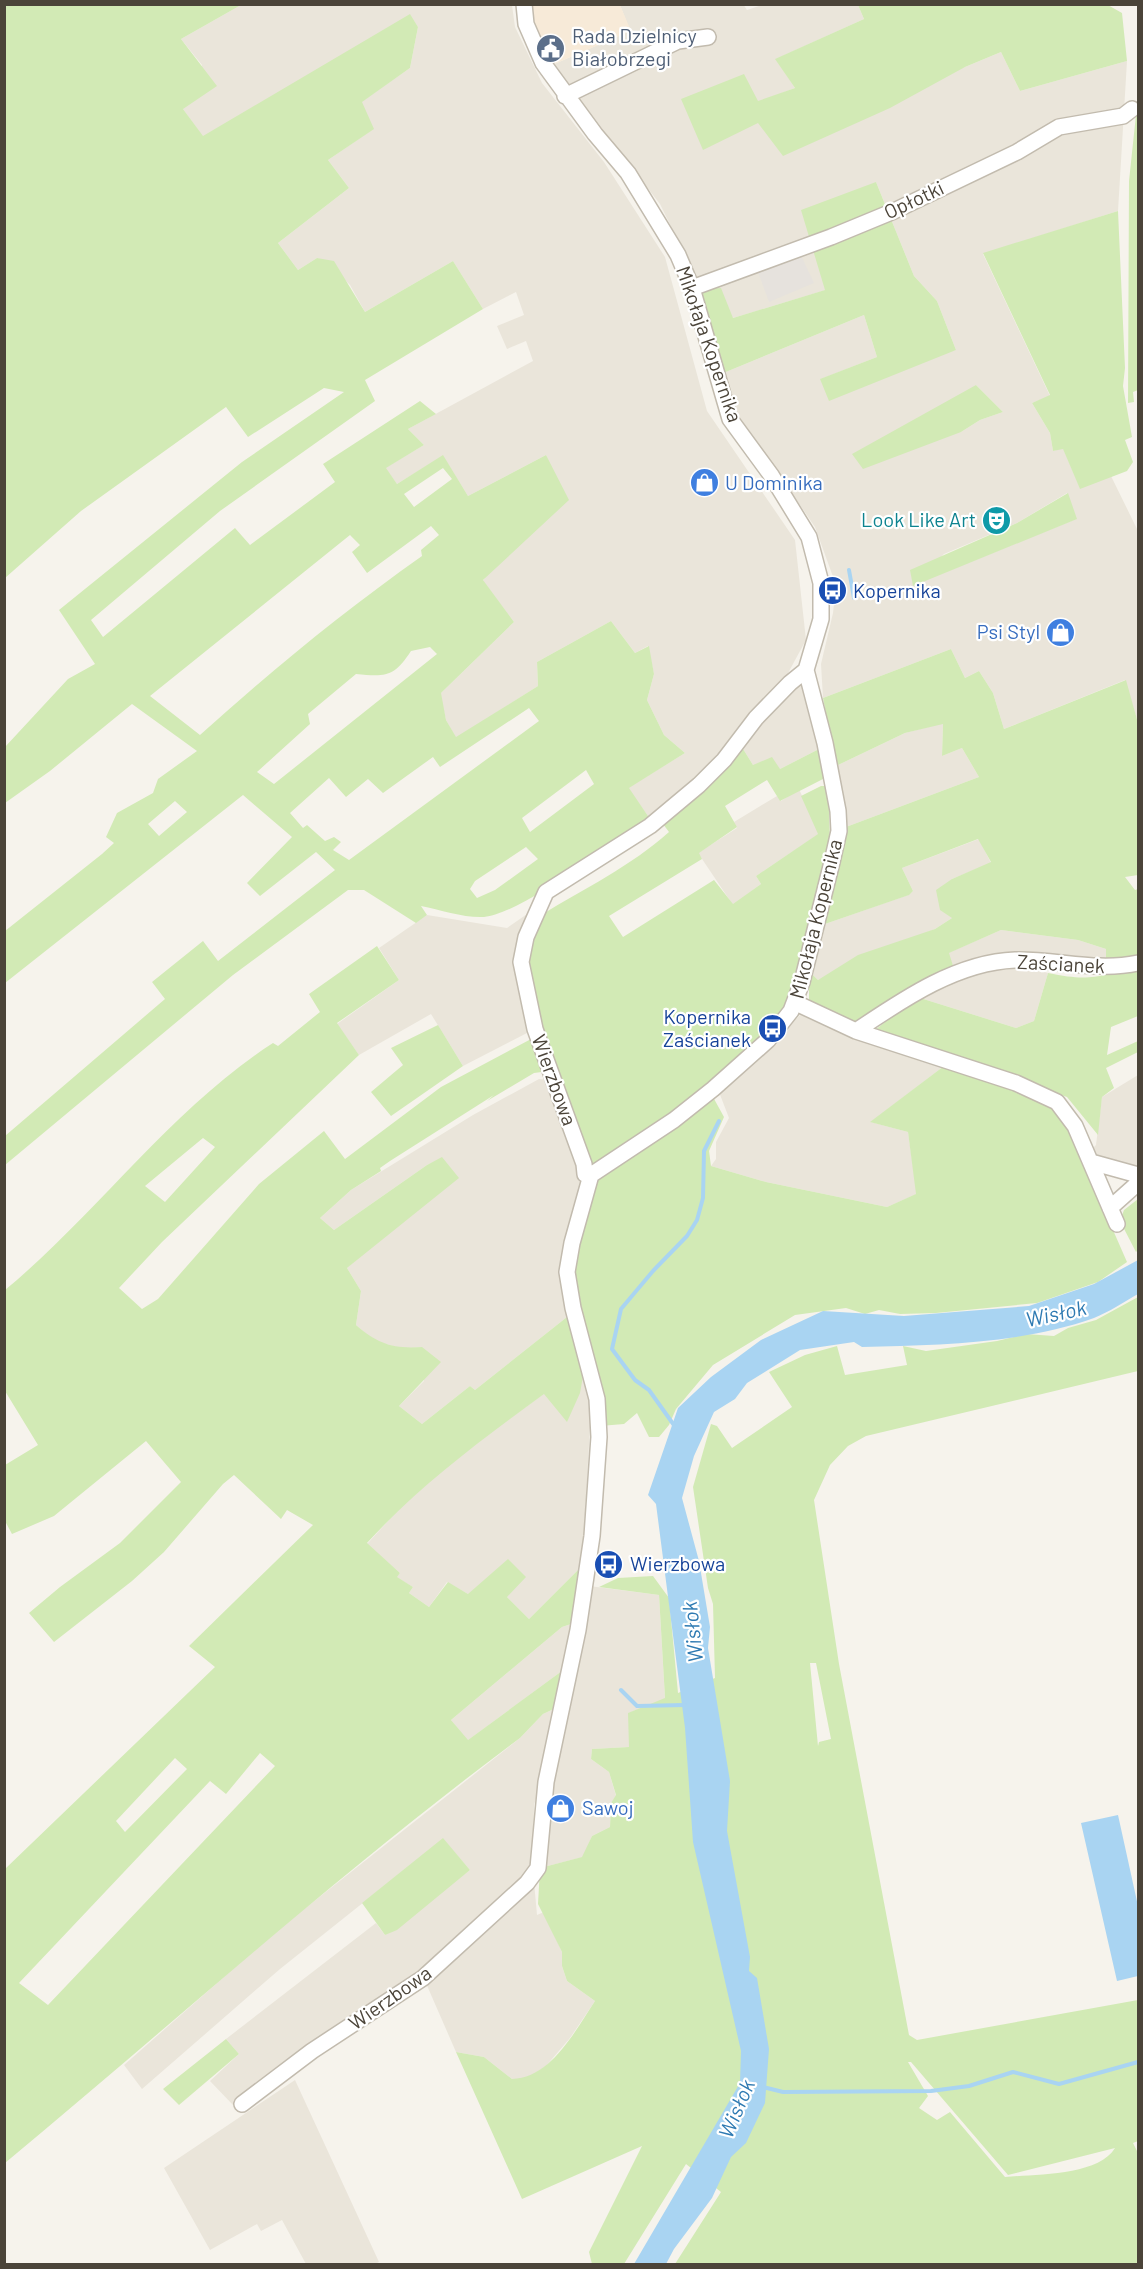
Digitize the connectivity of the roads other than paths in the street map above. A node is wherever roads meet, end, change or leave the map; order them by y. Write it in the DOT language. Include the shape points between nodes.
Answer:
graph roads {
  1 [pos="524,4"];
  2 [pos="708,37"];
  3 [pos="566,96"];
  4 [pos="1132,109"];
  5 [pos="692,288"];
  6 [pos="806,670"];
  7 [pos="1138,963"];
  8 [pos="796,1003"];
  9 [pos="856,1030"];
  10 [pos="1091,1162"];
  11 [pos="1138,1175"];
  12 [pos="591,1176"];
  13 [pos="1138,1183"];
  14 [pos="1110,1208"];
  15 [pos="1117,1224"];
  16 [pos="242,2104"];
  1 -- 3 [label="street, Mikołaja Kopernika" via="534,46"];
  2 -- 3 [label="street" via="678,41"];
  3 -- 5 [label="street, Mikołaja Kopernika" via="634,182 678,255"];
  4 -- 5 [label="street, Opłotki" via="1123,116 1059,127 1017,152 894,211"];
  5 -- 6 [label="street, Mikołaja Kopernika" via="730,419 809,537 821,583 821,619"];
  6 -- 8 [label="street, Mikołaja Kopernika" via="831,772 839,831"];
  6 -- 12 [label="street, Wierzbowa" via="756,718 699,785 650,826 546,892 526,937 521,962 535,1029 585,1174"];
  7 -- 9 [label="street, Zaścianek" via="1097,968 1015,960 998,963 969,970 913,993"];
  8 -- 9 [label="street"];
  8 -- 12 [label="street, Mikołaja Kopernika" via="768,1040 729,1076 674,1120"];
  9 -- 10 [label="street" via="1016,1083 1052,1099 1069,1114"];
  10 -- 11 [label="street"];
  10 -- 14 [label="street"];
  12 -- 16 [label="street, Wierzbowa" via="567,1272 597,1399 599,1437 593,1523 578,1630 546,1782 538,1868 527,1883 423,1978 312,2051"];
  13 -- 14 [label="street"];
  14 -- 15 [label="street"];
}
